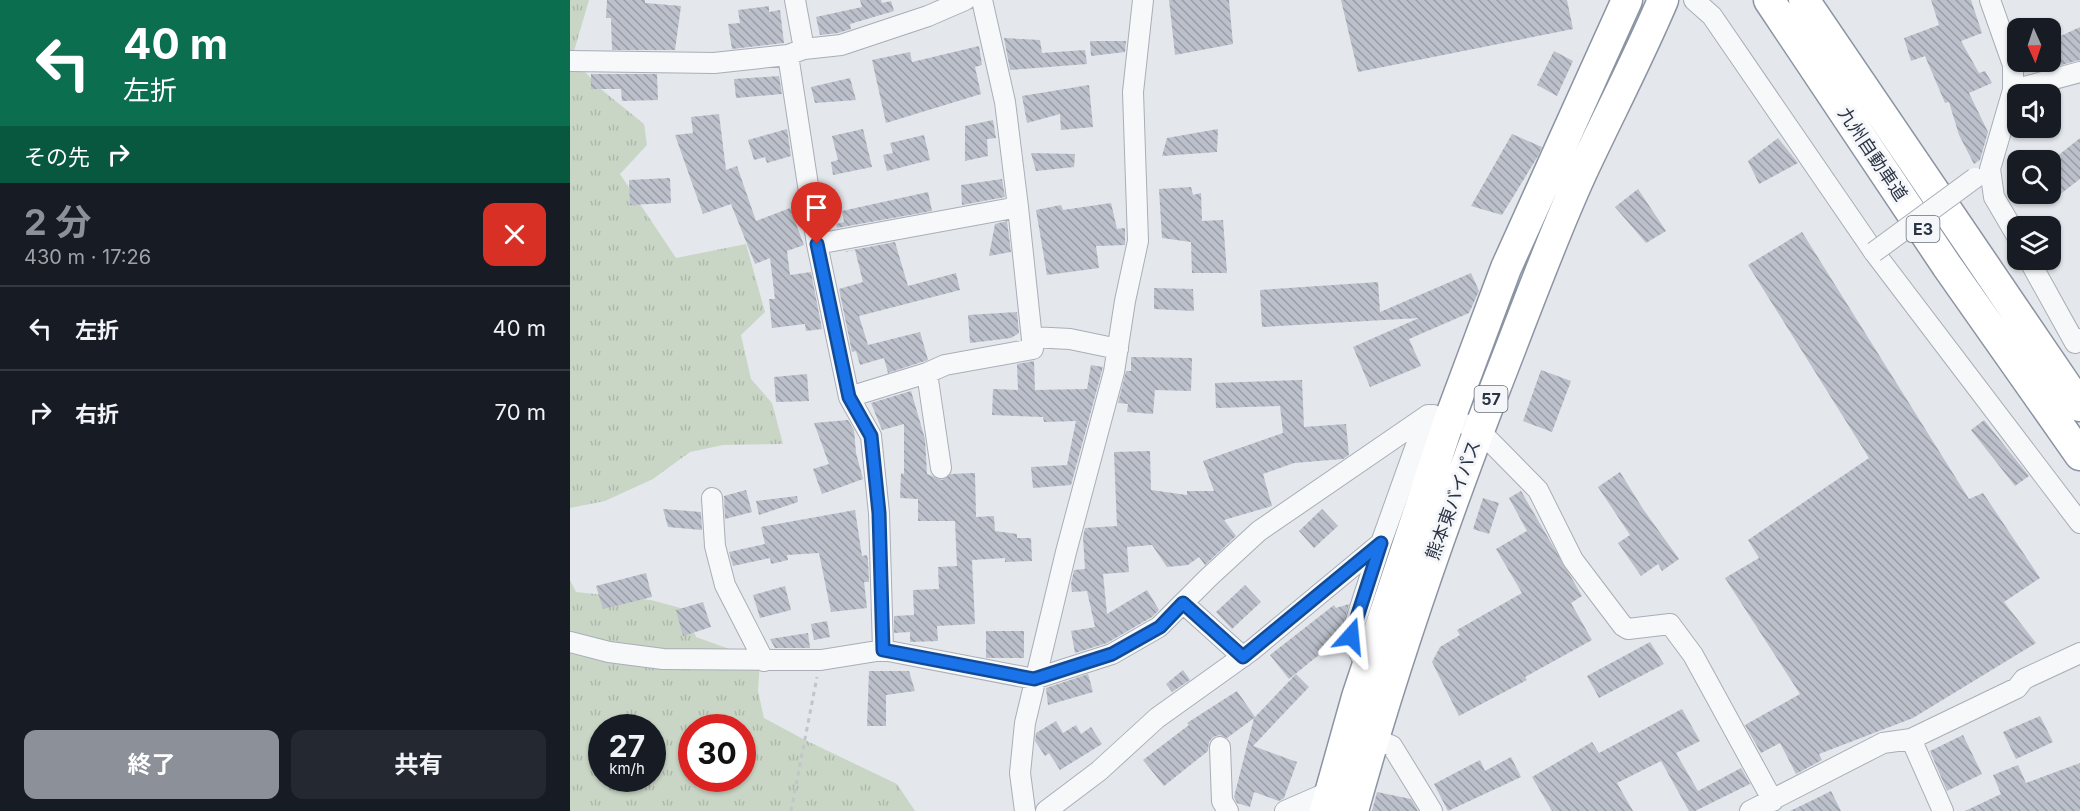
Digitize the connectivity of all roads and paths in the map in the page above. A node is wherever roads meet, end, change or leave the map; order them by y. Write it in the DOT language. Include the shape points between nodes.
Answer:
graph roads {
  1 [pos="795,0"];
  2 [pos="965,0"];
  3 [pos="982,0"];
  4 [pos="1143,0"];
  5 [pos="1627,0"];
  6 [pos="1663,0"];
  7 [pos="1694,0"];
  8 [pos="1751,0"];
  9 [pos="1770,0"];
  10 [pos="1803,0"];
  11 [pos="1990,0"];
  12 [pos="796,52"];
  13 [pos="570,61"];
  14 [pos="2080,72"];
  15 [pos="2013,84"];
  16 [pos="2035,84"];
  17 [pos="2007,106"];
  18 [pos="1982,174"];
  19 [pos="1018,207"];
  20 [pos="2007,219"];
  21 [pos="817,244"];
  22 [pos="1874,252"];
  23 [pos="1947,266"];
  24 [pos="2035,270"];
  25 [pos="1032,337"];
  26 [pos="2078,344"];
  27 [pos="1118,349"];
  28 [pos="927,373"];
  29 [pos="849,397"];
  30 [pos="2080,406"];
  31 [pos="1441,416"];
  32 [pos="1479,430"];
  33 [pos="2080,455"];
  34 [pos="941,468"];
  35 [pos="712,498"];
  36 [pos="2080,523"];
  37 [pos="1381,543"];
  38 [pos="1183,603"];
  39 [pos="570,642"];
  40 [pos="883,650"];
  41 [pos="2080,653"];
  42 [pos="1243,657"];
  43 [pos="821,660"];
  44 [pos="764,661"];
  45 [pos="1367,668"];
  46 [pos="1034,679"];
  47 [pos="1373,738"];
  48 [pos="1911,739"];
  49 [pos="1220,747"];
  50 [pos="1328,801"];
  51 [pos="1773,801"];
  52 [pos="790,811"];
  53 [pos="1025,811"];
  54 [pos="1046,811"];
  55 [pos="1228,811"];
  56 [pos="1285,811"];
  57 [pos="1353,811"];
  58 [pos="1432,811"];
  59 [pos="1750,811"];
  60 [pos="1943,811"];
  1 -- 12 [label="street"];
  2 -- 12 [label="street" via="842,45"];
  3 -- 19 [label="street" via="1005,102"];
  4 -- 27 [label="street" via="1133,92 1138,241"];
  5 -- 31 [label="highway, 熊本東バイパス / 57"];
  6 -- 32 [label="highway, 熊本東バイパス / 57" via="1582,173"];
  7 -- 22 [label="street" via="1712,16"];
  8 -- 23 [label="highway"];
  9 -- 23 [label="highway, 九州自動車道 / E3"];
  10 -- 30 [label="highway, 九州自動車道 / E3"];
  11 -- 15 [label="street" via="2013,65"];
  12 -- 13 [label="street" via="714,63"];
  12 -- 21 [label="street"];
  14 -- 16 [label="street"];
  17 -- 18 [label="street"];
  18 -- 20 [label="street"];
  18 -- 22 [label="street, bridge"];
  19 -- 21 [label="street"];
  19 -- 25 [label="street"];
  21 -- 29 [label="street"];
  22 -- 36 [label="street"];
  23 -- 33 [label="highway, 九州自動車道 / E3"];
  24 -- 26 [label="street"];
  25 -- 27 [label="street" via="1070,339"];
  25 -- 28 [label="street" via="1033,349 945,365"];
  27 -- 46 [label="street"];
  28 -- 29 [label="street"];
  28 -- 34 [label="street"];
  29 -- 40 [label="street" via="871,436 879,513"];
  31 -- 32 [label="street"];
  31 -- 37 [label="street" via="1415,448"];
  31 -- 38 [label="street" via="1428,415 1392,437 1259,531"];
  31 -- 45 [label="highway, 熊本東バイパス / 57"];
  32 -- 47 [label="highway, 熊本東バイパス / 57" via="1432,555"];
  32 -- 51 [label="street" via="1538,490 1573,560 1623,626 1628,629 1670,624 1693,654"];
  35 -- 44 [label="street" via="724,585"];
  37 -- 42 [label="street"];
  37 -- 45 [label="street" via="1351,636"];
  38 -- 42 [label="street"];
  38 -- 46 [label="street" via="1160,627 1112,654"];
  39 -- 44 [label="street" via="663,659"];
  40 -- 43 [label="street"];
  40 -- 46 [label="street"];
  41 -- 48 [label="street" via="2024,679 2018,688"];
  42 -- 54 [label="street" via="1157,718 1099,771"];
  43 -- 44 [label="street"];
  43 -- 52 [label="path"];
  45 -- 50 [label="highway, 熊本東バイパス / 57"];
  46 -- 53 [label="street" via="1020,773"];
  47 -- 57 [label="highway, 熊本東バイパス / 57"];
  47 -- 58 [label="street" via="1392,746"];
  48 -- 51 [label="street" via="1883,743"];
  48 -- 60 [label="street"];
  49 -- 55 [label="street" via="1222,801"];
  50 -- 56 [label="street"];
  51 -- 59 [label="street"];
}
